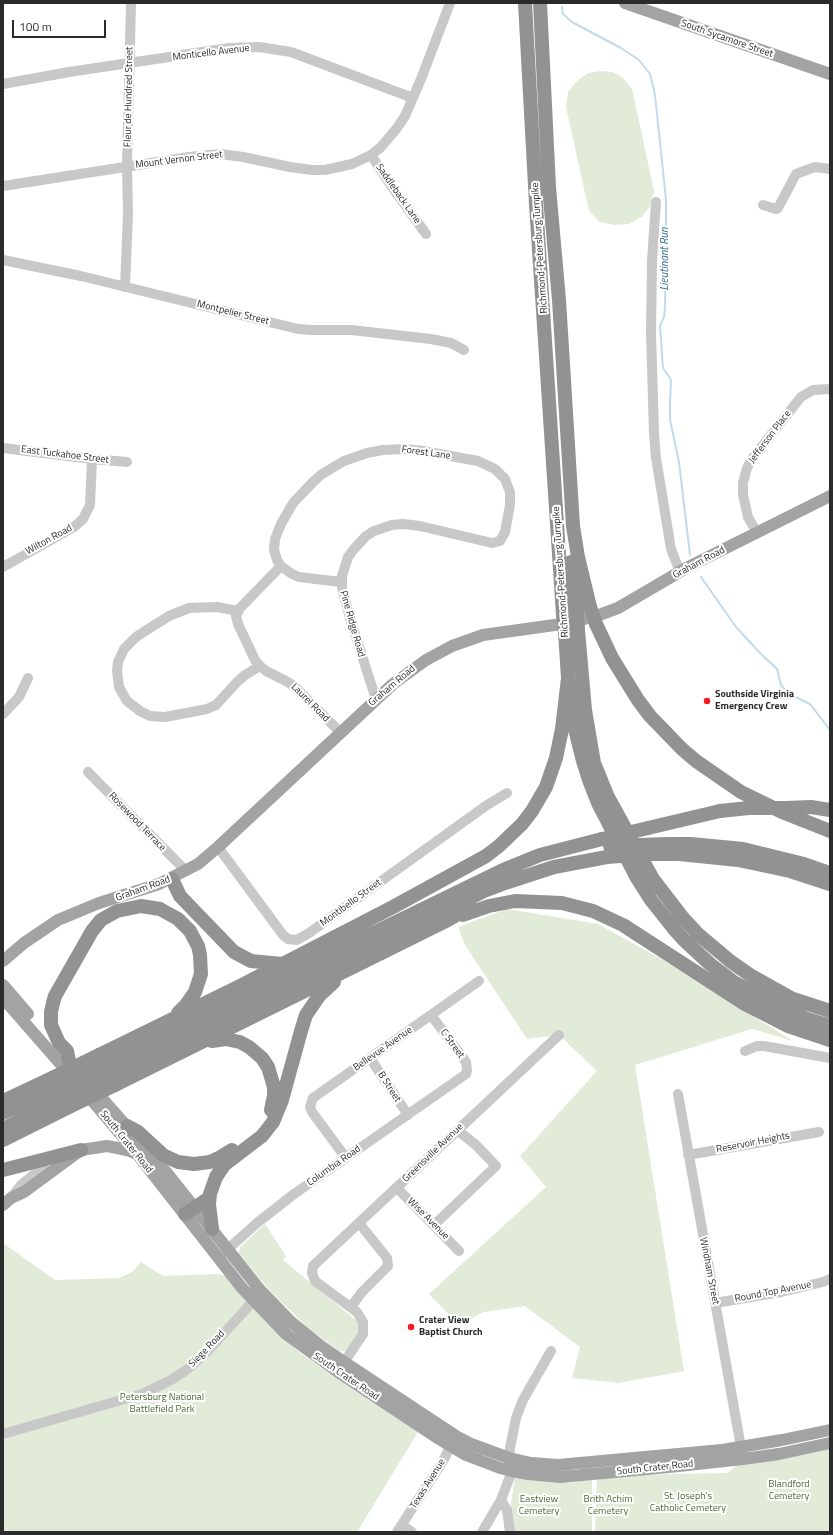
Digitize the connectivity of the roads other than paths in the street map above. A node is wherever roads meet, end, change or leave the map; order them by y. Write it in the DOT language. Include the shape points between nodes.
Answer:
graph roads {
  1 [pos="131,3"];
  2 [pos="450,3"];
  3 [pos="525,3"];
  4 [pos="540,3"];
  5 [pos="625,3"];
  6 [pos="129,64"];
  7 [pos="830,74"];
  8 [pos="3,84"];
  9 [pos="413,98"];
  10 [pos="371,155"];
  11 [pos="128,166"];
  12 [pos="830,169"];
  13 [pos="3,186"];
  14 [pos="656,202"];
  15 [pos="763,204"];
  16 [pos="426,234"];
  17 [pos="3,260"];
  18 [pos="125,287"];
  19 [pos="464,350"];
  20 [pos="830,389"];
  21 [pos="3,448"];
  22 [pos="92,459"];
  23 [pos="127,462"];
  24 [pos="571,496"];
  25 [pos="830,496"];
  26 [pos="757,533"];
  27 [pos="488,542"];
  28 [pos="281,566"];
  29 [pos="3,567"];
  30 [pos="680,572"];
  31 [pos="341,582"];
  32 [pos="238,611"];
  33 [pos="570,614"];
  34 [pos="572,631"];
  35 [pos="260,666"];
  36 [pos="28,678"];
  37 [pos="568,678"];
  38 [pos="376,699"];
  39 [pos="3,714"];
  40 [pos="340,732"];
  41 [pos="88,772"];
  42 [pos="507,793"];
  43 [pos="830,810"];
  44 [pos="830,830"];
  45 [pos="218,848"];
  46 [pos="606,848"];
  47 [pos="585,861"];
  48 [pos="765,865"];
  49 [pos="186,872"];
  50 [pos="830,872"];
  51 [pos="172,879"];
  52 [pos="830,884"];
  53 [pos="830,890"];
  54 [pos="439,900"];
  55 [pos="448,920"];
  56 [pos="320,945"];
  57 [pos="3,961"];
  58 [pos="282,964"];
  59 [pos="349,969"];
  60 [pos="479,981"];
  61 [pos="3,985"];
  62 [pos="3,998"];
  63 [pos="830,1011"];
  64 [pos="431,1015"];
  65 [pos="173,1019"];
  66 [pos="830,1026"];
  67 [pos="559,1035"];
  68 [pos="830,1040"];
  69 [pos="198,1044"];
  70 [pos="745,1051"];
  71 [pos="370,1058"];
  72 [pos="830,1058"];
  73 [pos="69,1061"];
  74 [pos="107,1070"];
  75 [pos="446,1088"];
  76 [pos="61,1093"];
  77 [pos="678,1094"];
  78 [pos="3,1101"];
  79 [pos="3,1113"];
  80 [pos="408,1115"];
  81 [pos="127,1126"];
  82 [pos="3,1128"];
  83 [pos="457,1130"];
  84 [pos="819,1132"];
  85 [pos="3,1140"];
  86 [pos="81,1150"];
  87 [pos="138,1154"];
  88 [pos="688,1155"];
  89 [pos="346,1158"];
  90 [pos="3,1170"];
  91 [pos="397,1188"];
  92 [pos="209,1198"];
  93 [pos="7,1201"];
  94 [pos="190,1211"];
  95 [pos="359,1223"];
  96 [pos="434,1225"];
  97 [pos="212,1229"];
  98 [pos="459,1250"];
  99 [pos="223,1254"];
  100 [pos="830,1279"];
  101 [pos="256,1294"];
  102 [pos="715,1303"];
  103 [pos="351,1307"];
  104 [pos="551,1351"];
  105 [pos="341,1367"];
  106 [pos="830,1430"];
  107 [pos="3,1434"];
  108 [pos="792,1438"];
  109 [pos="453,1441"];
  110 [pos="830,1443"];
  111 [pos="794,1451"];
  112 [pos="742,1453"];
  113 [pos="509,1458"];
  114 [pos="512,1471"];
  115 [pos="501,1500"];
  116 [pos="400,1529"];
  117 [pos="412,1532"];
  118 [pos="482,1532"];
  119 [pos="510,1532"];
  1 -- 6 [label="street, Fleur de Hundred Street"];
  2 -- 9 [label="street, Mount Vernon Street"];
  3 -- 33 [label="highway, Richmond-Petersburg Turnpike" via="536,204"];
  4 -- 24 [label="highway, Richmond-Petersburg Turnpike" via="549,187"];
  5 -- 7 [label="main road, South Sycamore Street"];
  6 -- 8 [label="street, Monticello Avenue"];
  6 -- 9 [label="street, Monticello Avenue" via="230,48 274,48 313,59"];
  6 -- 11 [label="street, Fleur de Hundred Street"];
  9 -- 10 [label="street, Mount Vernon Street" via="397,128"];
  10 -- 11 [label="street, Mount Vernon Street" via="352,164 325,170 290,167 221,154"];
  10 -- 16 [label="street, Saddleback Lane"];
  11 -- 13 [label="street, Mount Vernon Street"];
  11 -- 18 [label="street, Fleur de Hundred Street"];
  12 -- 15 [label="street" via="815,167 796,174 778,208"];
  14 -- 30 [label="street" via="651,332 654,433 671,549"];
  17 -- 18 [label="street, Montpelier Street"];
  18 -- 19 [label="street, Montpelier Street" via="298,329 351,330 431,339 451,343"];
  20 -- 26 [label="street, Jefferson Place" via="813,390 801,397 755,454 747,468 743,484 745,506"];
  21 -- 22 [label="street, East Tuckahoe Street"];
  22 -- 23 [label="street, East Tuckahoe Street"];
  22 -- 29 [label="street, Wilton Road" via="90,505 83,519 74,527"];
  24 -- 33 [label="highway" via="568,528"];
  24 -- 44 [label="highway, Richmond-Petersburg Turnpike, bridge" via="578,557 596,624 619,671 655,722 696,761 741,792 782,812"];
  25 -- 26 [label="main road, Graham Road"];
  26 -- 30 [label="main road, Graham Road"];
  27 -- 28 [label="street, Forest Lane" via="496,543 503,538 509,519 510,492 501,473 478,461 423,451 383,450 344,461 322,474 307,487 288,511 275,539 274,550"];
  27 -- 31 [label="street, Pine Ridge Road" via="420,526 402,524 383,527 366,536 354,549 344,567"];
  28 -- 31 [label="street" via="298,577"];
  28 -- 32 [label="street"];
  30 -- 38 [label="main road, Graham Road" via="630,602 599,615 549,627 483,635 452,646 409,671"];
  31 -- 38 [label="street, Pine Ridge Road"];
  32 -- 35 [label="street, Laurel Road" via="238,624"];
  32 -- 35 [label="street" via="200,607 189,608 169,616 130,642 121,655 117,671 119,687 130,704 140,711 150,716 165,717 216,705 241,678"];
  33 -- 34 [label="highway, bridge"];
  34 -- 37 [label="highway, Richmond-Petersburg Turnpike"];
  34 -- 63 [label="highway" via="594,763 607,795 653,879 698,934 730,961 793,999"];
  35 -- 40 [label="street, Laurel Road" via="296,688"];
  36 -- 39 [label="street" via="19,697"];
  37 -- 56 [label="highway" via="562,729 551,773 540,798 522,824 486,856"];
  37 -- 66 [label="highway, Richmond-Petersburg Turnpike" via="578,745 598,803 637,878 661,914 684,940 735,983 786,1010"];
  38 -- 40 [label="main road, Graham Road"];
  40 -- 45 [label="main road, Graham Road"];
  41 -- 49 [label="street, Rosewood Terrace"];
  42 -- 45 [label="street, Montibello Street" via="297,940 288,939 283,935"];
  43 -- 46 [label="highway, bridge" via="749,808 720,811 648,828"];
  45 -- 49 [label="main road, Graham Road"];
  46 -- 47 [label="highway"];
  46 -- 48 [label="highway, bridge" via="648,854 726,858"];
  46 -- 50 [label="highway, bridge" via="691,844 743,850"];
  46 -- 54 [label="highway" via="556,856 503,870"];
  47 -- 55 [label="highway" via="570,869 487,898"];
  47 -- 74 [label="highway" via="532,874 484,891"];
  48 -- 52 [label="highway"];
  48 -- 53 [label="highway"];
  49 -- 51 [label="main road, Graham Road"];
  51 -- 57 [label="main road, Graham Road" via="99,903 58,920"];
  51 -- 58 [label="highway" via="184,900 234,952 251,961"];
  54 -- 56 [label="highway"];
  54 -- 74 [label="highway"];
  55 -- 59 [label="highway"];
  55 -- 68 [label="highway" via="489,906 515,901 562,903 593,911 623,925 745,1004 788,1026"];
  56 -- 58 [label="highway"];
  58 -- 65 [label="highway"];
  59 -- 69 [label="highway"];
  59 -- 92 [label="highway" via="319,996 306,1015 282,1100 273,1122 262,1136 224,1165 216,1177"];
  60 -- 64 [label="street, Bellevue Avenue"];
  61 -- 73 [label="main road, South Crater Road"];
  62 -- 87 [label="main road, South Crater Road"];
  64 -- 71 [label="street, Bellevue Avenue"];
  64 -- 75 [label="street, C Street" via="468,1066 466,1074"];
  65 -- 73 [label="highway" via="190,1001 199,983 201,963 195,939 178,919 160,909 141,906 124,908 101,920 92,931 52,1003 52,1025 59,1042 67,1051"];
  65 -- 74 [label="highway"];
  67 -- 83 [label="street, Greensville Avenue"];
  69 -- 74 [label="highway"];
  69 -- 81 [label="highway" via="219,1039 232,1040 249,1047 262,1058 272,1078 274,1095 272,1109 263,1126 224,1155 210,1162 194,1164 178,1162 163,1155 138,1132"];
  70 -- 72 [label="street" via="764,1046"];
  71 -- 80 [label="street, B Street"];
  71 -- 89 [label="street, Bellevue Avenue" via="313,1098 311,1102 311,1110"];
  73 -- 81 [label="main road, South Crater Road"];
  74 -- 76 [label="highway, bridge"];
  74 -- 76 [label="highway, bridge"];
  75 -- 80 [label="street, Columbia Road"];
  76 -- 78 [label="highway"];
  76 -- 79 [label="highway"];
  76 -- 82 [label="highway"];
  76 -- 85 [label="highway"];
  77 -- 88 [label="street, Windham Street"];
  80 -- 89 [label="street, Columbia Road"];
  81 -- 94 [label="main road, South Crater Road"];
  83 -- 91 [label="street, Greensville Avenue"];
  83 -- 96 [label="street" via="496,1166"];
  84 -- 88 [label="street, Reservoir Heights"];
  86 -- 87 [label="main road" via="108,1146"];
  86 -- 90 [label="highway"];
  86 -- 93 [label="main road" via="24,1192"];
  87 -- 94 [label="main road, South Crater Road"];
  88 -- 102 [label="street, Windham Street"];
  89 -- 99 [label="street, Columbia Road" via="294,1194"];
  91 -- 95 [label="street, Greensville Avenue"];
  91 -- 96 [label="street, Wise Avenue"];
  92 -- 94 [label="highway"];
  92 -- 97 [label="highway"];
  94 -- 97 [label="main road, South Crater Road"];
  94 -- 99 [label="main road, South Crater Road"];
  95 -- 103 [label="street" via="388,1262 386,1268"];
  95 -- 103 [label="street, Greensville Avenue" via="313,1266 312,1273 315,1281"];
  96 -- 98 [label="street, Wise Avenue"];
  97 -- 99 [label="main road, South Crater Road"];
  99 -- 101 [label="main road, South Crater Road"];
  100 -- 102 [label="street, Round Top Avenue"];
  101 -- 105 [label="main road, South Crater Road" via="322,1347"];
  101 -- 107 [label="street, Siege Road" via="200,1359 161,1386"];
  102 -- 112 [label="street, Windham Street"];
  103 -- 105 [label="street" via="361,1317 364,1330"];
  104 -- 113 [label="street" via="518,1413"];
  105 -- 109 [label="main road, South Crater Road"];
  106 -- 108 [label="main road, South Crater Road"];
  108 -- 111 [label="main road"];
  108 -- 112 [label="main road, South Crater Road"];
  109 -- 113 [label="main road, South Crater Road"];
  109 -- 114 [label="main road, South Crater Road" via="466,1455"];
  109 -- 116 [label="street, Texas Avenue"];
  110 -- 111 [label="main road, South Crater Road"];
  111 -- 112 [label="main road, South Crater Road"];
  112 -- 113 [label="main road, South Crater Road" via="558,1465"];
  112 -- 114 [label="main road, South Crater Road" via="679,1466 561,1477"];
  113 -- 114 [label="street"];
  114 -- 115 [label="street"];
  115 -- 118 [label="street"];
  115 -- 119 [label="street" via="507,1510"];
  116 -- 117 [label="street"];
}
